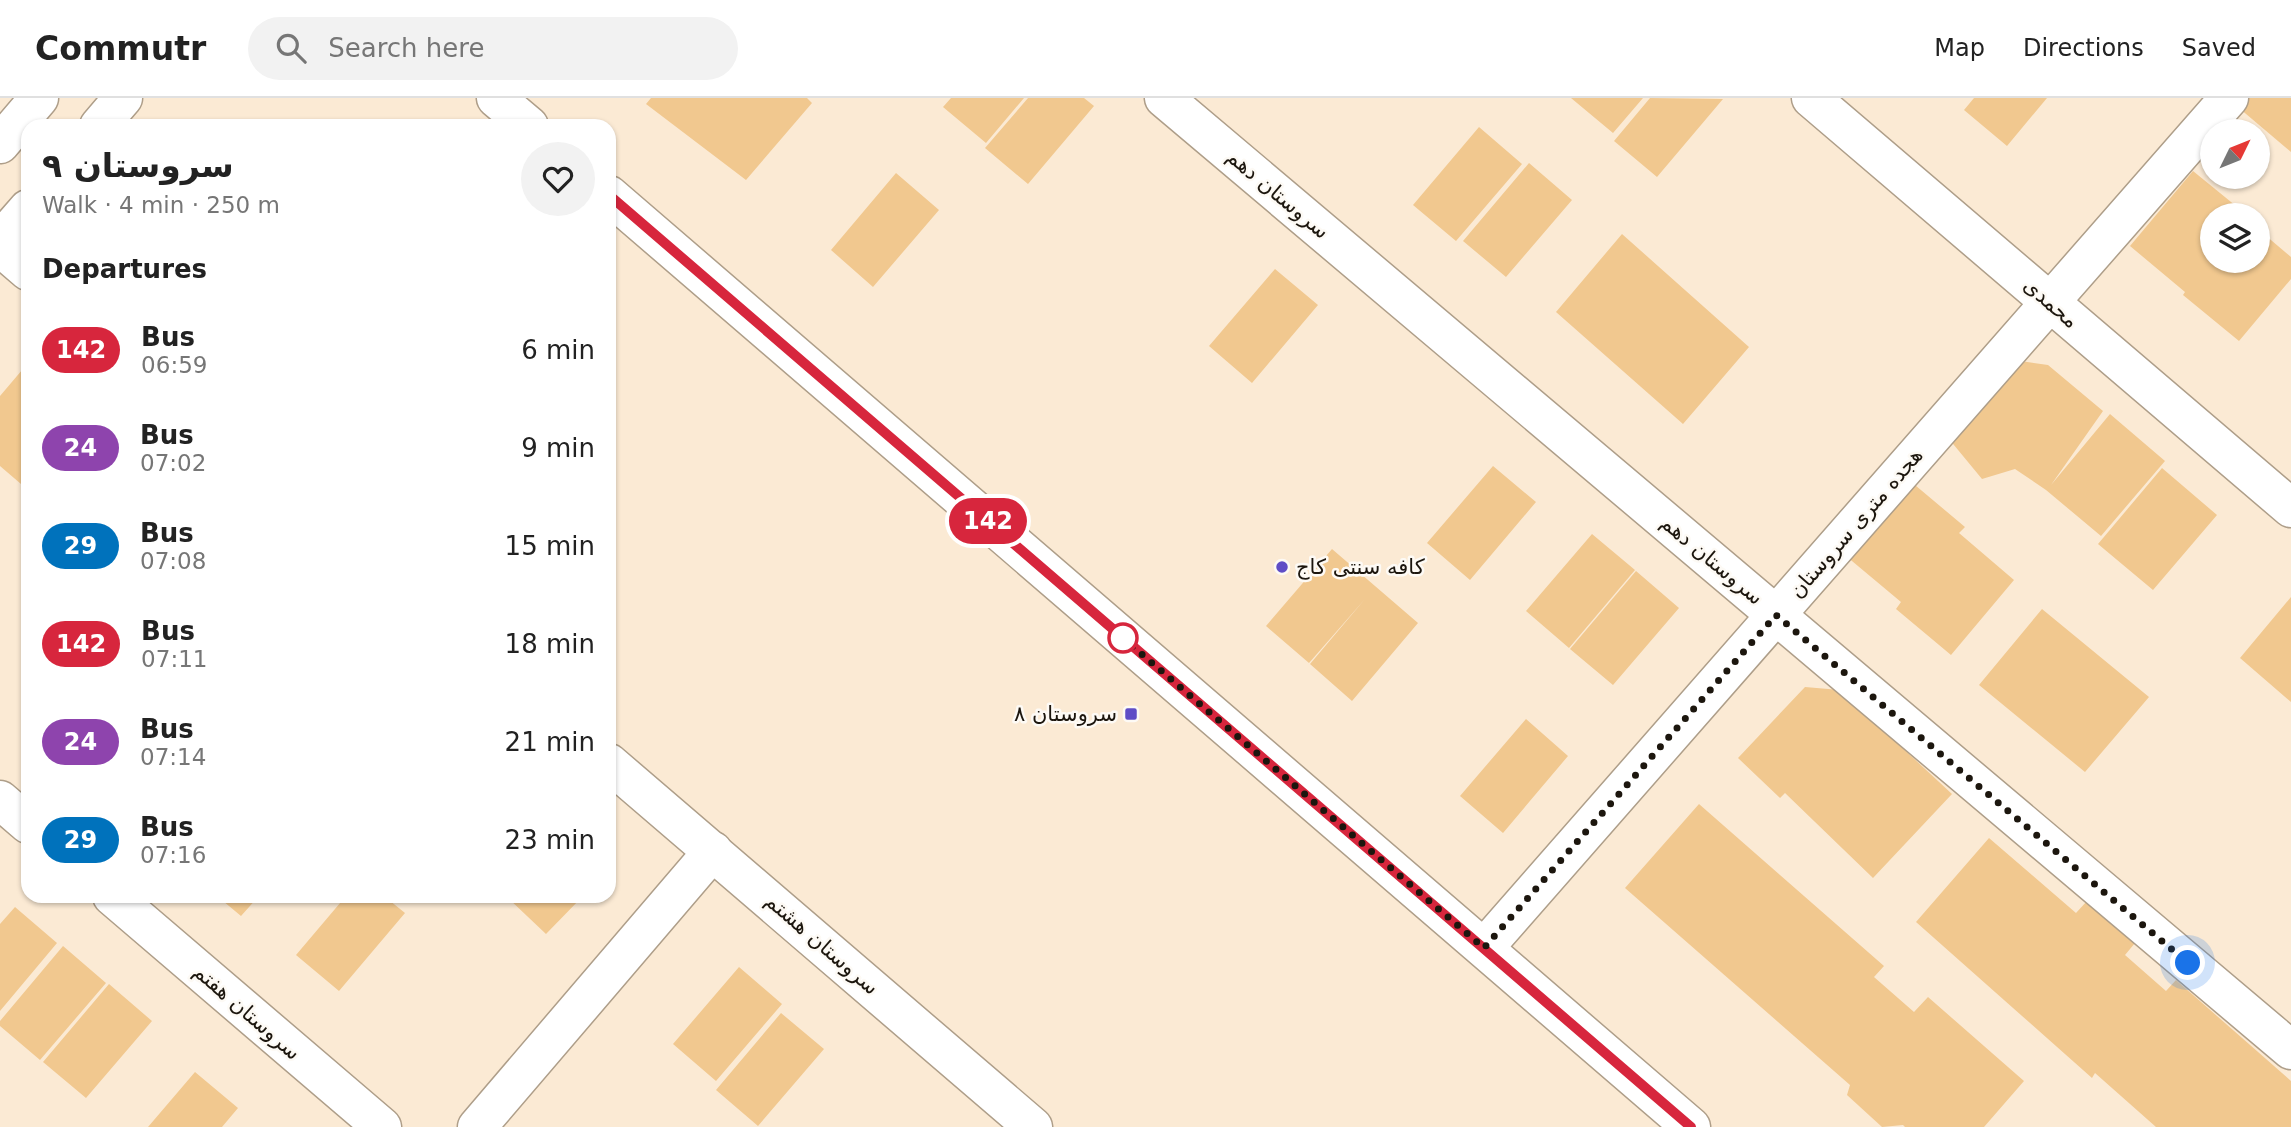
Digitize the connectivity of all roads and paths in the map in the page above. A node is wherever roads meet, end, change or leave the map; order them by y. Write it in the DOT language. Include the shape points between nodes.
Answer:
graph roads {
  1 [pos="39,98"];
  2 [pos="123,98"];
  3 [pos="496,98"];
  4 [pos="1164,98"];
  5 [pos="1811,98"];
  6 [pos="2229,98"];
  7 [pos="21,119"];
  8 [pos="21,119"];
  9 [pos="105,119"];
  10 [pos="521,119"];
  11 [pos="0,144"];
  12 [pos="616,201"];
  13 [pos="21,217"];
  14 [pos="0,241"];
  15 [pos="0,247"];
  16 [pos="21,265"];
  17 [pos="2050,303"];
  18 [pos="2291,509"];
  19 [pos="1776,615"];
  20 [pos="616,769"];
  21 [pos="0,800"];
  22 [pos="21,818"];
  23 [pos="713,851"];
  24 [pos="120,903"];
  25 [pos="1484,948"];
  26 [pos="2291,1050"];
  27 [pos="382,1127"];
  28 [pos="477,1127"];
  29 [pos="1033,1127"];
  30 [pos="1691,1127"];
  1 -- 7 [label="street"];
  2 -- 9 [label="street"];
  3 -- 10 [label="street"];
  4 -- 19 [label="street, سروستان دهم"];
  5 -- 17 [label="street, محمدی"];
  6 -- 17 [label="street, هجده متری سروستان"];
  8 -- 11 [label="street"];
  12 -- 25 [label="street"];
  13 -- 14 [label="street"];
  15 -- 16 [label="street"];
  17 -- 18 [label="street, محمدی"];
  17 -- 19 [label="street, هجده متری سروستان"];
  19 -- 25 [label="street, هجده متری سروستان"];
  19 -- 26 [label="street, سروستان دهم"];
  20 -- 23 [label="street, سروستان هشتم"];
  21 -- 22 [label="street"];
  23 -- 28 [label="street"];
  23 -- 29 [label="street, سروستان هشتم"];
  24 -- 27 [label="street, سروستان هفتم"];
  25 -- 30 [label="street"];
}
